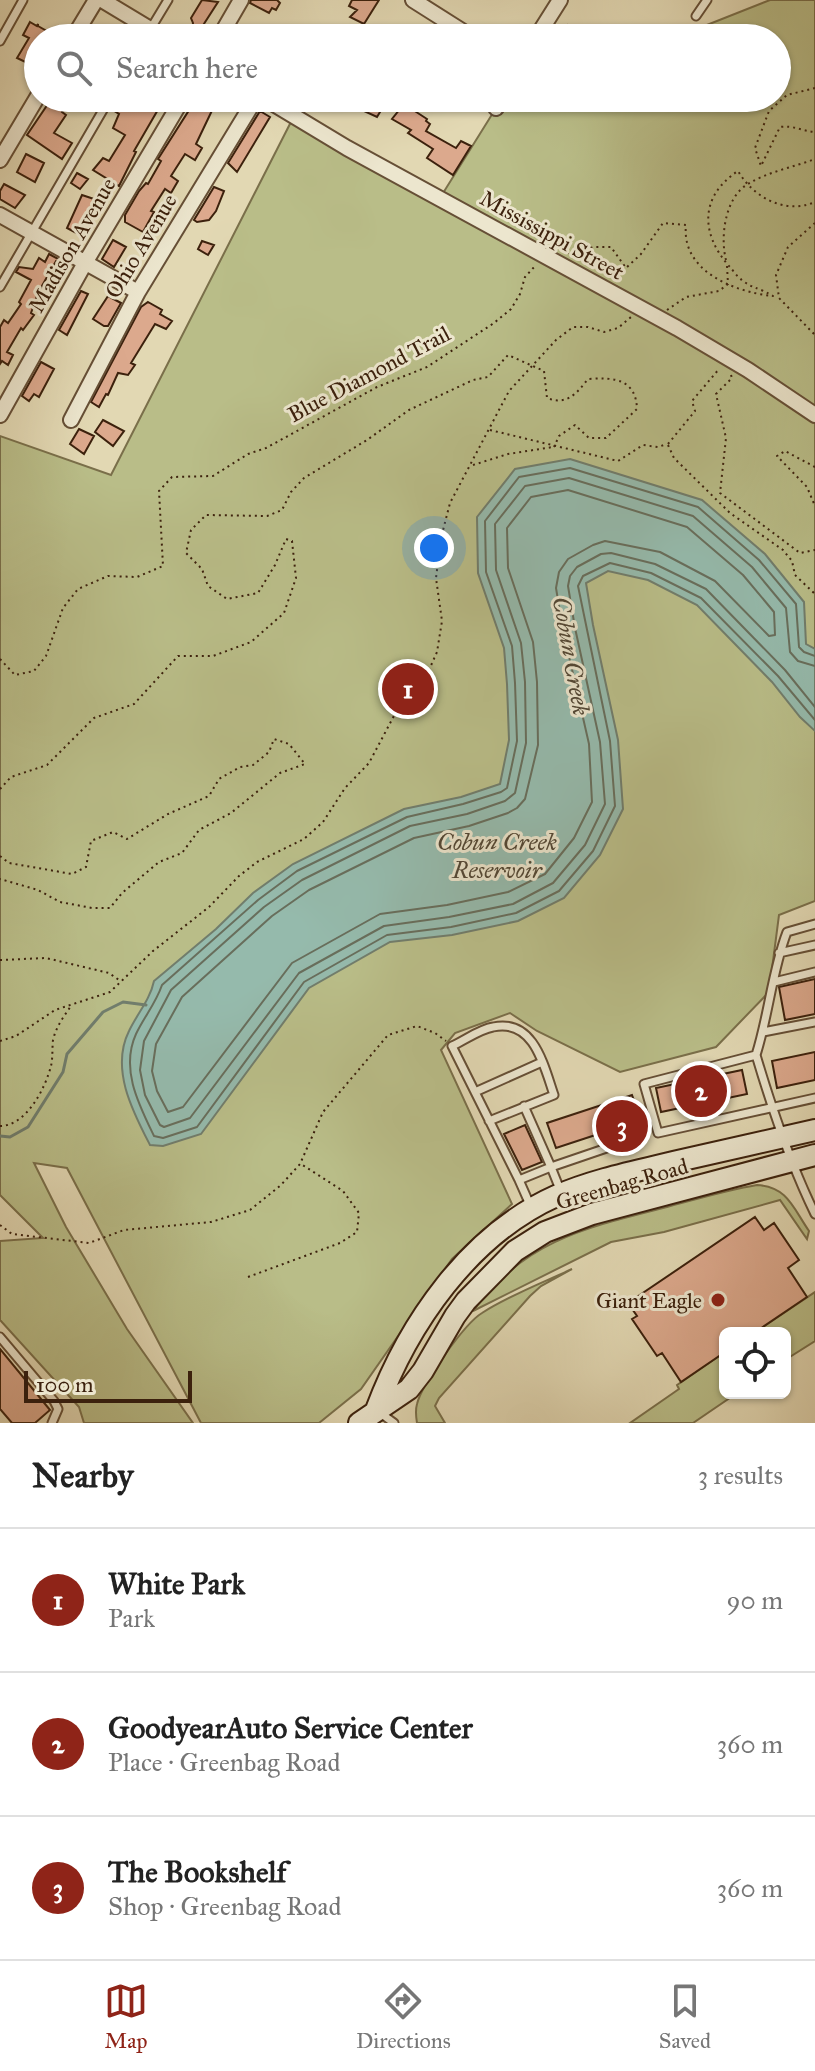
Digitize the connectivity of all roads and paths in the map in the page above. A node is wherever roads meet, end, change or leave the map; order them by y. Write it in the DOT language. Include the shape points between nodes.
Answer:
graph roads {
  1 [pos="23,0"];
  2 [pos="96,0"];
  3 [pos="102,0"];
  4 [pos="168,0"];
  5 [pos="241,0"];
  6 [pos="413,0"];
  7 [pos="560,0"];
  8 [pos="707,0"];
  9 [pos="696,16"];
  10 [pos="81,24"];
  11 [pos="134,24"];
  12 [pos="154,24"];
  13 [pos="227,24"];
  14 [pos="451,24"];
  15 [pos="545,24"];
  16 [pos="0,41"];
  17 [pos="815,88"];
  18 [pos="791,94"];
  19 [pos="28,112"];
  20 [pos="102,112"];
  21 [pos="175,112"];
  22 [pos="247,112"];
  23 [pos="287,112"];
  24 [pos="769,112"];
  25 [pos="815,132"];
  26 [pos="815,159"];
  27 [pos="0,160"];
  28 [pos="746,184"];
  29 [pos="815,202"];
  30 [pos="0,215"];
  31 [pos="815,223"];
  32 [pos="31,233"];
  33 [pos="546,257"];
  34 [pos="85,263"];
  35 [pos="727,263"];
  36 [pos="728,284"];
  37 [pos="0,287"];
  38 [pos="138,292"];
  39 [pos="640,308"];
  40 [pos="656,317"];
  41 [pos="815,335"];
  42 [pos="533,366"];
  43 [pos="721,367"];
  44 [pos="729,368"];
  45 [pos="0,415"];
  46 [pos="815,415"];
  47 [pos="71,420"];
  48 [pos="489,430"];
  49 [pos="668,444"];
  50 [pos="554,447"];
  51 [pos="471,466"];
  52 [pos="815,467"];
  53 [pos="815,506"];
  54 [pos="815,550"];
  55 [pos="815,594"];
  56 [pos="0,659"];
  57 [pos="0,789"];
  58 [pos="0,856"];
  59 [pos="0,879"];
  60 [pos="815,924"];
  61 [pos="815,945"];
  62 [pos="779,953"];
  63 [pos="0,960"];
  64 [pos="815,972"];
  65 [pos="120,981"];
  66 [pos="774,982"];
  67 [pos="71,1005"];
  68 [pos="815,1022"];
  69 [pos="763,1032"];
  70 [pos="0,1041"];
  71 [pos="452,1046"];
  72 [pos="756,1055"];
  73 [pos="542,1062"];
  74 [pos="475,1092"];
  75 [pos="815,1098"];
  76 [pos="524,1106"];
  77 [pos="771,1107"];
  78 [pos="489,1121"];
  79 [pos="0,1126"];
  80 [pos="815,1130"];
  81 [pos="782,1137"];
  82 [pos="636,1138"];
  83 [pos="815,1155"];
  84 [pos="791,1161"];
  85 [pos="300,1164"];
  86 [pos="551,1167"];
  87 [pos="519,1180"];
  88 [pos="562,1194"];
  89 [pos="532,1209"];
  90 [pos="815,1214"];
  91 [pos="0,1225"];
  92 [pos="248,1277"];
  93 [pos="0,1337"];
  94 [pos="376,1410"];
  95 [pos="52,1423"];
  96 [pos="359,1423"];
  97 [pos="394,1423"];
  1 -- 16 [label="lane"];
  2 -- 10 [label="street"];
  3 -- 11 [label="street"];
  4 -- 12 [label="lane"];
  5 -- 13 [label="street"];
  6 -- 14 [label="street"];
  7 -- 15 [label="street"];
  8 -- 9 [label="lane"];
  17 -- 18 [label="path"];
  19 -- 27 [label="street"];
  20 -- 32 [label="lane"];
  21 -- 34 [label="street, Madison Avenue"];
  22 -- 38 [label="street, Ohio Avenue"];
  23 -- 33 [label="street, Mississippi Street"];
  24 -- 25 [label="path" via="755,148 761,166 780,127"];
  26 -- 28 [label="path"];
  28 -- 29 [label="path" via="769,203"];
  28 -- 35 [label="path" via="728,213 721,243"];
  28 -- 35 [label="path" via="738,171 723,181 707,213 709,233"];
  30 -- 32 [label="street"];
  31 -- 41 [label="path" via="788,247 776,283 779,298"];
  32 -- 34 [label="street"];
  32 -- 37 [label="lane"];
  33 -- 36 [label="path" via="611,247 626,268 663,223 686,225 691,256 708,274"];
  33 -- 39 [label="street, Mississippi Street"];
  33 -- 56 [label="path, Blue Diamond Trail" via="525,277 511,309 427,367 377,387 213,476 172,477 159,491 163,566 137,577 108,576 78,589 63,608 46,656 34,671 15,675"];
  34 -- 38 [label="street"];
  34 -- 45 [label="street, Madison Avenue"];
  35 -- 36 [label="path"];
  35 -- 36 [label="path" via="742,281 773,296"];
  36 -- 40 [label="path" via="719,291 686,297"];
  38 -- 47 [label="street, Ohio Avenue"];
  39 -- 40 [label="street, Mississippi Street"];
  39 -- 42 [label="path" via="618,328 604,332 573,327"];
  40 -- 46 [label="street, Mississippi Street"];
  42 -- 48 [label="path" via="509,391"];
  42 -- 50 [label="path" via="544,371 547,398 556,401 574,397 588,379 629,385 637,395 637,409 606,438 589,438 575,425"];
  42 -- 57 [label="path" via="508,355 488,377 409,410 304,478 282,510 267,516 206,515 191,530 186,553 202,569 208,586 227,599 258,593 286,539 292,541 296,578 284,613 251,642 213,656 178,656 134,704 94,718 47,765 11,777"];
  43 -- 49 [label="path" via="692,401 695,411"];
  44 -- 54 [label="path" via="732,378 716,394 726,438 720,493 800,553"];
  48 -- 50 [label="path"];
  48 -- 51 [label="path"];
  49 -- 50 [label="path" via="643,445 618,461"];
  49 -- 55 [label="path" via="674,458 730,513 783,550 795,575"];
  50 -- 51 [label="path"];
  51 -- 65 [label="path" via="450,503 441,538 437,652 369,763 304,839 257,862"];
  52 -- 53 [label="path" via="785,451 777,456 807,487"];
  58 -- 59 [label="path" via="9,863 72,874 86,867 91,841 113,832 127,839 209,796 219,779 269,752 274,739 289,744 305,764 280,773 231,813 199,830 182,853 159,862 110,908 60,902"];
  60 -- 62 [label="lane" via="787,932"];
  61 -- 62 [label="lane"];
  62 -- 66 [label="lane"];
  63 -- 65 [label="path" via="46,958 109,973"];
  64 -- 66 [label="lane"];
  65 -- 67 [label="path" via="110,992"];
  66 -- 69 [label="lane"];
  67 -- 70 [label="path"];
  67 -- 79 [label="path" via="58,1024 50,1071 28,1113 10,1126"];
  68 -- 69 [label="lane"];
  69 -- 72 [label="lane"];
  71 -- 73 [label="lane" via="492,1027 507,1026 529,1035"];
  71 -- 74 [label="lane"];
  71 -- 85 [label="path" via="417,1026 388,1035 323,1112"];
  72 -- 77 [label="lane"];
  72 -- 77 [label="lane" via="644,1084 658,1133"];
  73 -- 74 [label="lane"];
  73 -- 76 [label="lane" via="554,1095"];
  74 -- 78 [label="lane"];
  75 -- 77 [label="lane"];
  76 -- 78 [label="lane"];
  76 -- 86 [label="lane"];
  77 -- 81 [label="lane"];
  78 -- 87 [label="lane"];
  80 -- 81 [label="main road, Greenbag Road"];
  81 -- 84 [label="lane"];
  81 -- 88 [label="main road, Greenbag Road"];
  82 -- 86 [label="lane"];
  83 -- 84 [label="main road, Greenbag Road"];
  84 -- 90 [label="lane"];
  84 -- 94 [label="main road, Greenbag Road" via="592,1214 545,1232 492,1272 455,1316 409,1389"];
  85 -- 91 [label="path" via="250,1210 211,1222 124,1230 89,1243 12,1234"];
  85 -- 92 [label="path" via="343,1191 359,1213 357,1232"];
  86 -- 87 [label="lane"];
  86 -- 88 [label="lane"];
  87 -- 89 [label="lane"];
  88 -- 89 [label="main road, Greenbag Road"];
  89 -- 94 [label="main road, Greenbag Road" via="489,1239 440,1293 386,1382"];
  93 -- 95 [label="lane" via="54,1401 58,1409"];
  94 -- 96 [label="main road, Greenbag Road"];
  94 -- 97 [label="lane"];
}
